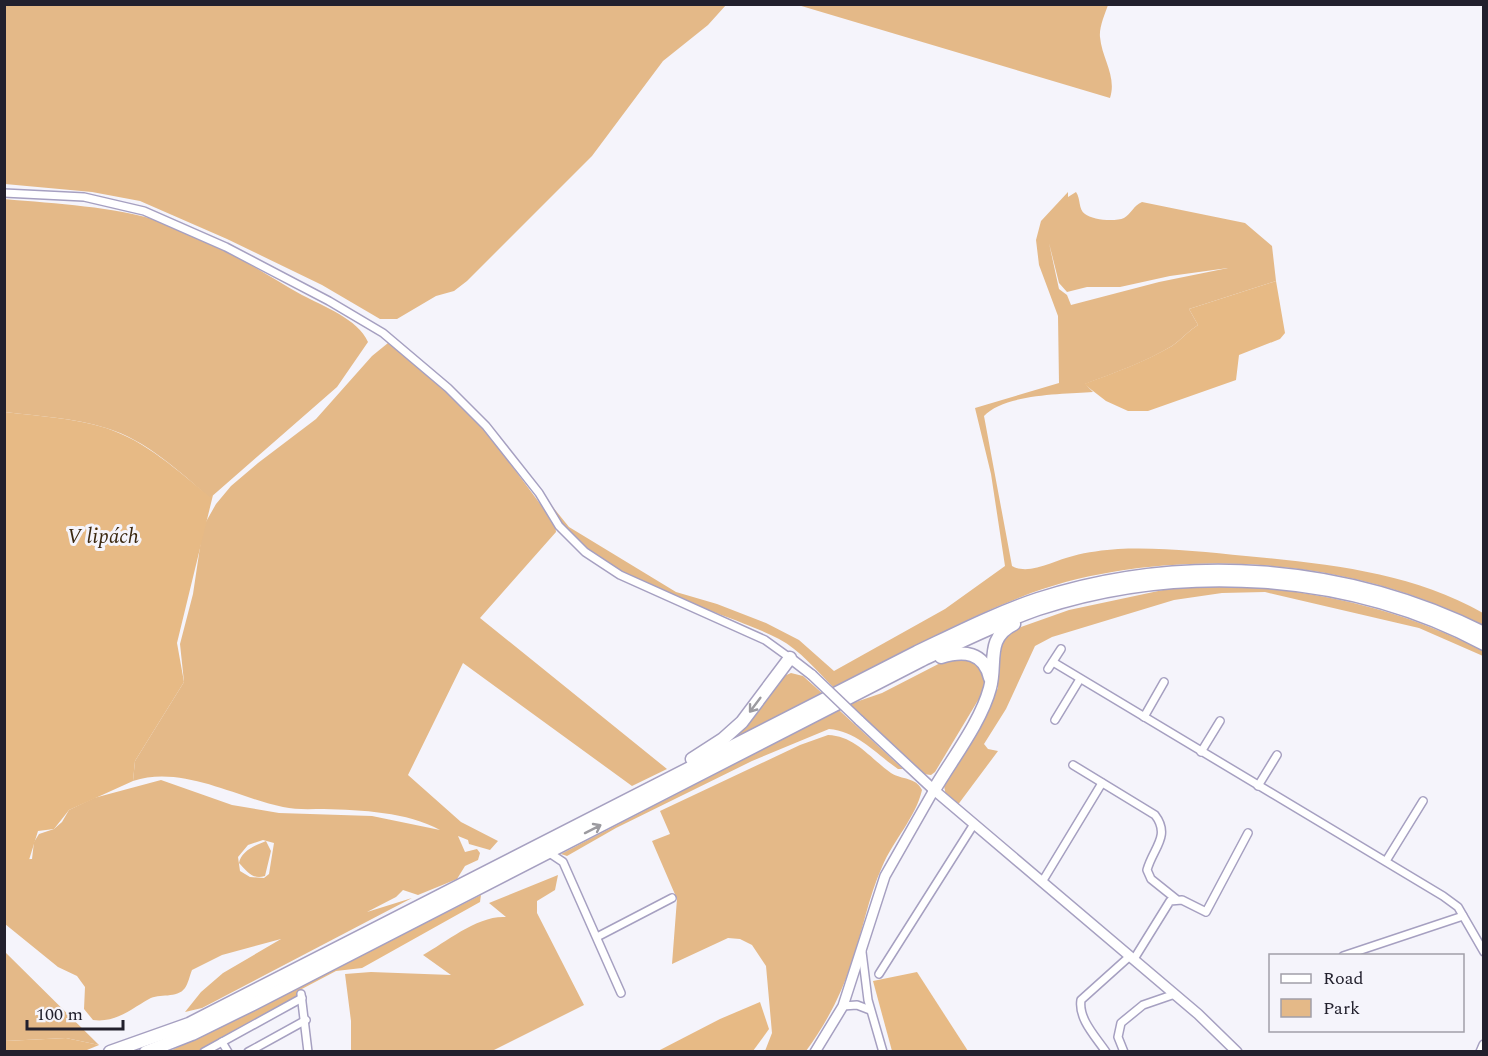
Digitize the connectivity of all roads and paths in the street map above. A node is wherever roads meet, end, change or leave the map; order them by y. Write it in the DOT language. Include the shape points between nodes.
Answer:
graph roads {
  1 [pos="4,193"];
  2 [pos="1144,585"];
  3 [pos="1484,633"];
  4 [pos="1484,644"];
  5 [pos="1061,649"];
  6 [pos="790,658"];
  7 [pos="1053,662"];
  8 [pos="1048,669"];
  9 [pos="1080,679"];
  10 [pos="992,682"];
  11 [pos="1164,682"];
  12 [pos="853,696"];
  13 [pos="1144,717"];
  14 [pos="1055,720"];
  15 [pos="1220,721"];
  16 [pos="1201,752"];
  17 [pos="1276,755"];
  18 [pos="1073,765"];
  19 [pos="1102,783"];
  20 [pos="1257,786"];
  21 [pos="648,789"];
  22 [pos="934,790"];
  23 [pos="1423,801"];
  24 [pos="974,824"];
  25 [pos="1248,833"];
  26 [pos="548,852"];
  27 [pos="1386,861"];
  28 [pos="1042,882"];
  29 [pos="672,898"];
  30 [pos="1176,899"];
  31 [pos="1463,916"];
  32 [pos="597,937"];
  33 [pos="862,952"];
  34 [pos="1484,952"];
  35 [pos="1349,954"];
  36 [pos="1132,958"];
  37 [pos="879,974"];
  38 [pos="621,993"];
  39 [pos="1175,994"];
  40 [pos="843,1006"];
  41 [pos="870,1010"];
  42 [pos="306,1020"];
  43 [pos="222,1042"];
  44 [pos="1484,1045"];
  45 [pos="110,1052"];
  46 [pos="146,1052"];
  47 [pos="204,1052"];
  48 [pos="228,1052"];
  49 [pos="248,1052"];
  50 [pos="308,1052"];
  51 [pos="814,1052"];
  52 [pos="883,1052"];
  53 [pos="1106,1052"];
  54 [pos="1124,1052"];
  55 [pos="1237,1052"];
  56 [pos="1481,1052"];
  1 -- 6 [label="street" via="84,197 144,211 226,247 329,301 383,333 448,388 486,426 539,493 559,526 585,552 620,575 765,640"];
  2 -- 4 [label="highway" via="1217,580 1306,587 1400,609"];
  2 -- 10 [label="highway" via="1006,627 992,648"];
  2 -- 12 [label="highway" via="1065,601 1014,618"];
  3 -- 21 [label="highway" via="1402,599 1298,575 1217,570 1143,575 1063,592 986,619"];
  5 -- 7 [label="street"];
  6 -- 21 [label="highway, one-way" via="742,722"];
  6 -- 22 [label="street, bridge"];
  7 -- 8 [label="street"];
  7 -- 9 [label="street"];
  9 -- 13 [label="street"];
  9 -- 14 [label="street"];
  10 -- 12 [label="highway" via="984,661 961,653 937,658 875,690"];
  10 -- 22 [label="highway" via="986,701"];
  11 -- 13 [label="street"];
  26 -- 12 [label="highway, one-way"];
  13 -- 16 [label="street"];
  15 -- 16 [label="street"];
  16 -- 20 [label="street"];
  17 -- 20 [label="street"];
  18 -- 19 [label="street"];
  19 -- 28 [label="street"];
  19 -- 30 [label="street" via="1155,815 1161,823 1161,838 1147,870 1151,879"];
  20 -- 27 [label="street"];
  21 -- 45 [label="highway" via="189,1024"];
  22 -- 24 [label="street"];
  22 -- 33 [label="street" via="885,876"];
  23 -- 27 [label="street"];
  24 -- 28 [label="street"];
  24 -- 37 [label="street"];
  25 -- 30 [label="street" via="1206,912"];
  26 -- 32 [label="street" via="563,862"];
  26 -- 46 [label="highway" via="223,1019"];
  27 -- 31 [label="street" via="1443,896"];
  28 -- 36 [label="street"];
  29 -- 32 [label="street"];
  30 -- 36 [label="street" via="1166,907"];
  31 -- 34 [label="street"];
  31 -- 35 [label="street"];
  32 -- 38 [label="street"];
  33 -- 40 [label="street"];
  33 -- 41 [label="street"];
  36 -- 39 [label="street"];
  36 -- 53 [label="street" via="1081,1000 1084,1019"];
  39 -- 54 [label="street" via="1143,1005 1121,1023 1118,1037"];
  39 -- 55 [label="street"];
  40 -- 41 [label="street"];
  40 -- 51 [label="street"];
  41 -- 52 [label="street"];
  42 -- 43 [label="street" via="302,996"];
  42 -- 49 [label="street"];
  42 -- 50 [label="street"];
  43 -- 47 [label="street"];
  43 -- 48 [label="street"];
  44 -- 56 [label="street"];
}
